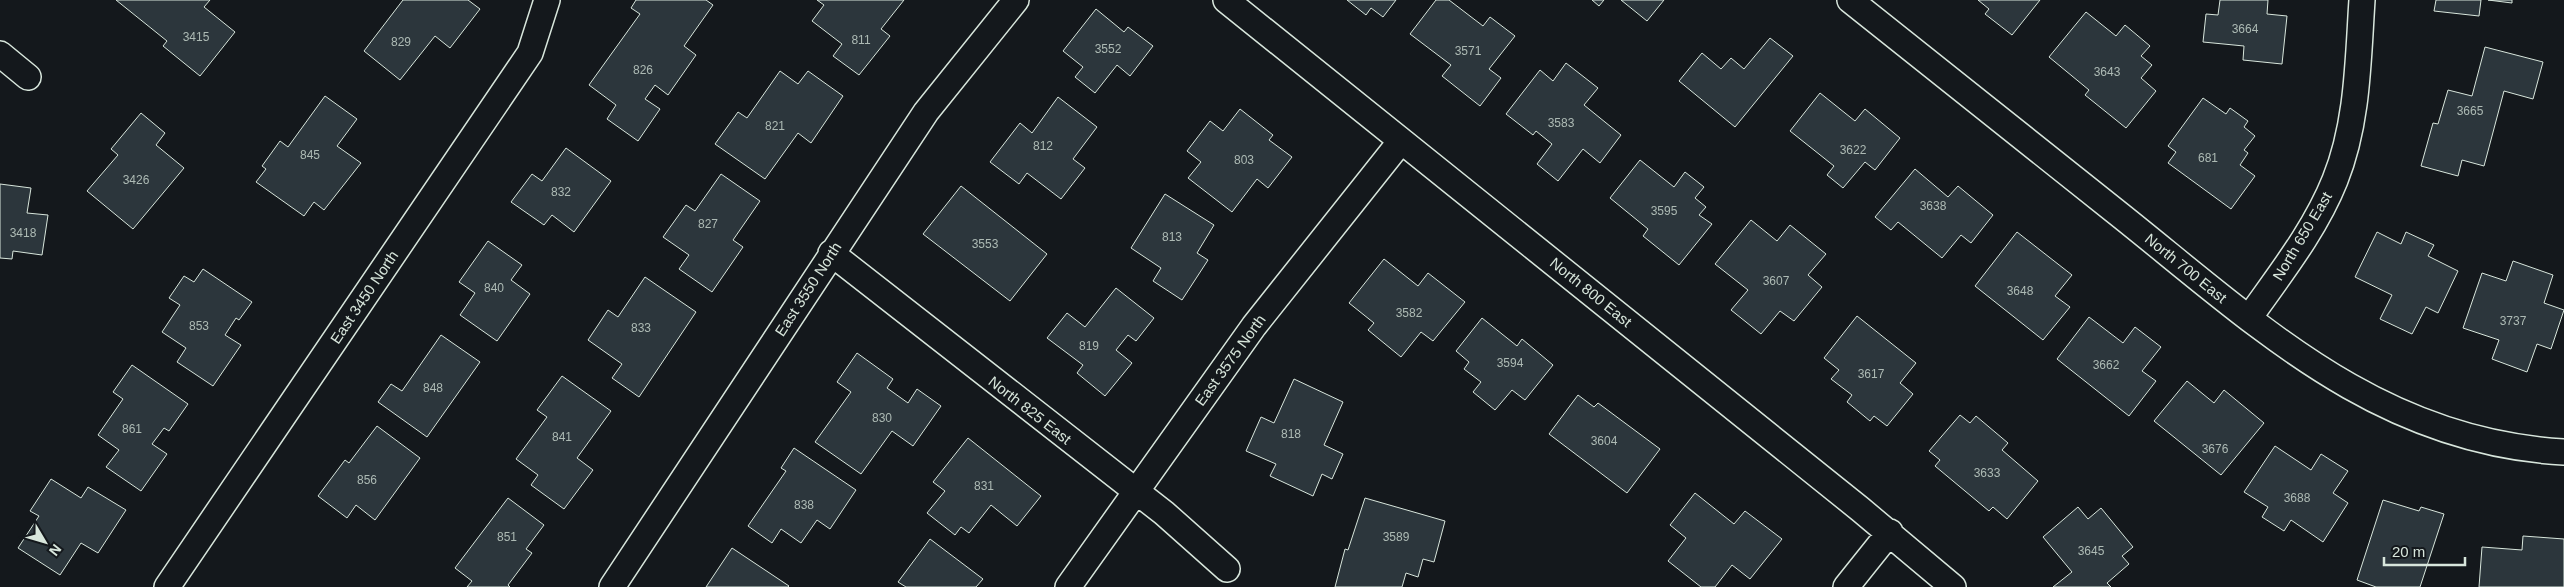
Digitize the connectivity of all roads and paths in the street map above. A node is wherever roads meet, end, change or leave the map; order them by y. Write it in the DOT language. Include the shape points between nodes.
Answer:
graph roads {
  1 [pos="547,0"];
  2 [pos="1016,0"];
  3 [pos="1226,0"];
  4 [pos="1850,0"];
  5 [pos="2362,0"];
  6 [pos="0,54"];
  7 [pos="28,77"];
  8 [pos="1402,141"];
  9 [pos="831,253"];
  10 [pos="2249,318"];
  11 [pos="2564,452"];
  12 [pos="1136,493"];
  13 [pos="1890,532"];
  14 [pos="1227,569"];
  15 [pos="167,587"];
  16 [pos="612,587"];
  17 [pos="1068,587"];
  18 [pos="1846,587"];
  19 [pos="1953,587"];
  1 -- 15 [label="street, East 3450 North" via="530,53"];
  2 -- 9 [label="street, East 3550 North" via="926,112"];
  3 -- 8 [label="street, North 800 East"];
  4 -- 10 [label="street, North 700 East"];
  5 -- 10 [label="street, North 650 East" via="2356,86 2348,138 2335,179 2312,225"];
  6 -- 7 [label="street"];
  8 -- 12 [label="street, East 3575 North" via="1254,326"];
  8 -- 13 [label="street, North 800 East"];
  9 -- 12 [label="street, North 825 East"];
  9 -- 16 [label="street, East 3550 North"];
  10 -- 11 [label="street, North 700 East" via="2330,377 2388,408 2454,434 2510,446"];
  12 -- 14 [label="street, North 825 East" via="1164,513"];
  12 -- 17 [label="street, East 3575 North"];
  13 -- 18 [label="street"];
  13 -- 19 [label="street, North 800 East"];
}
